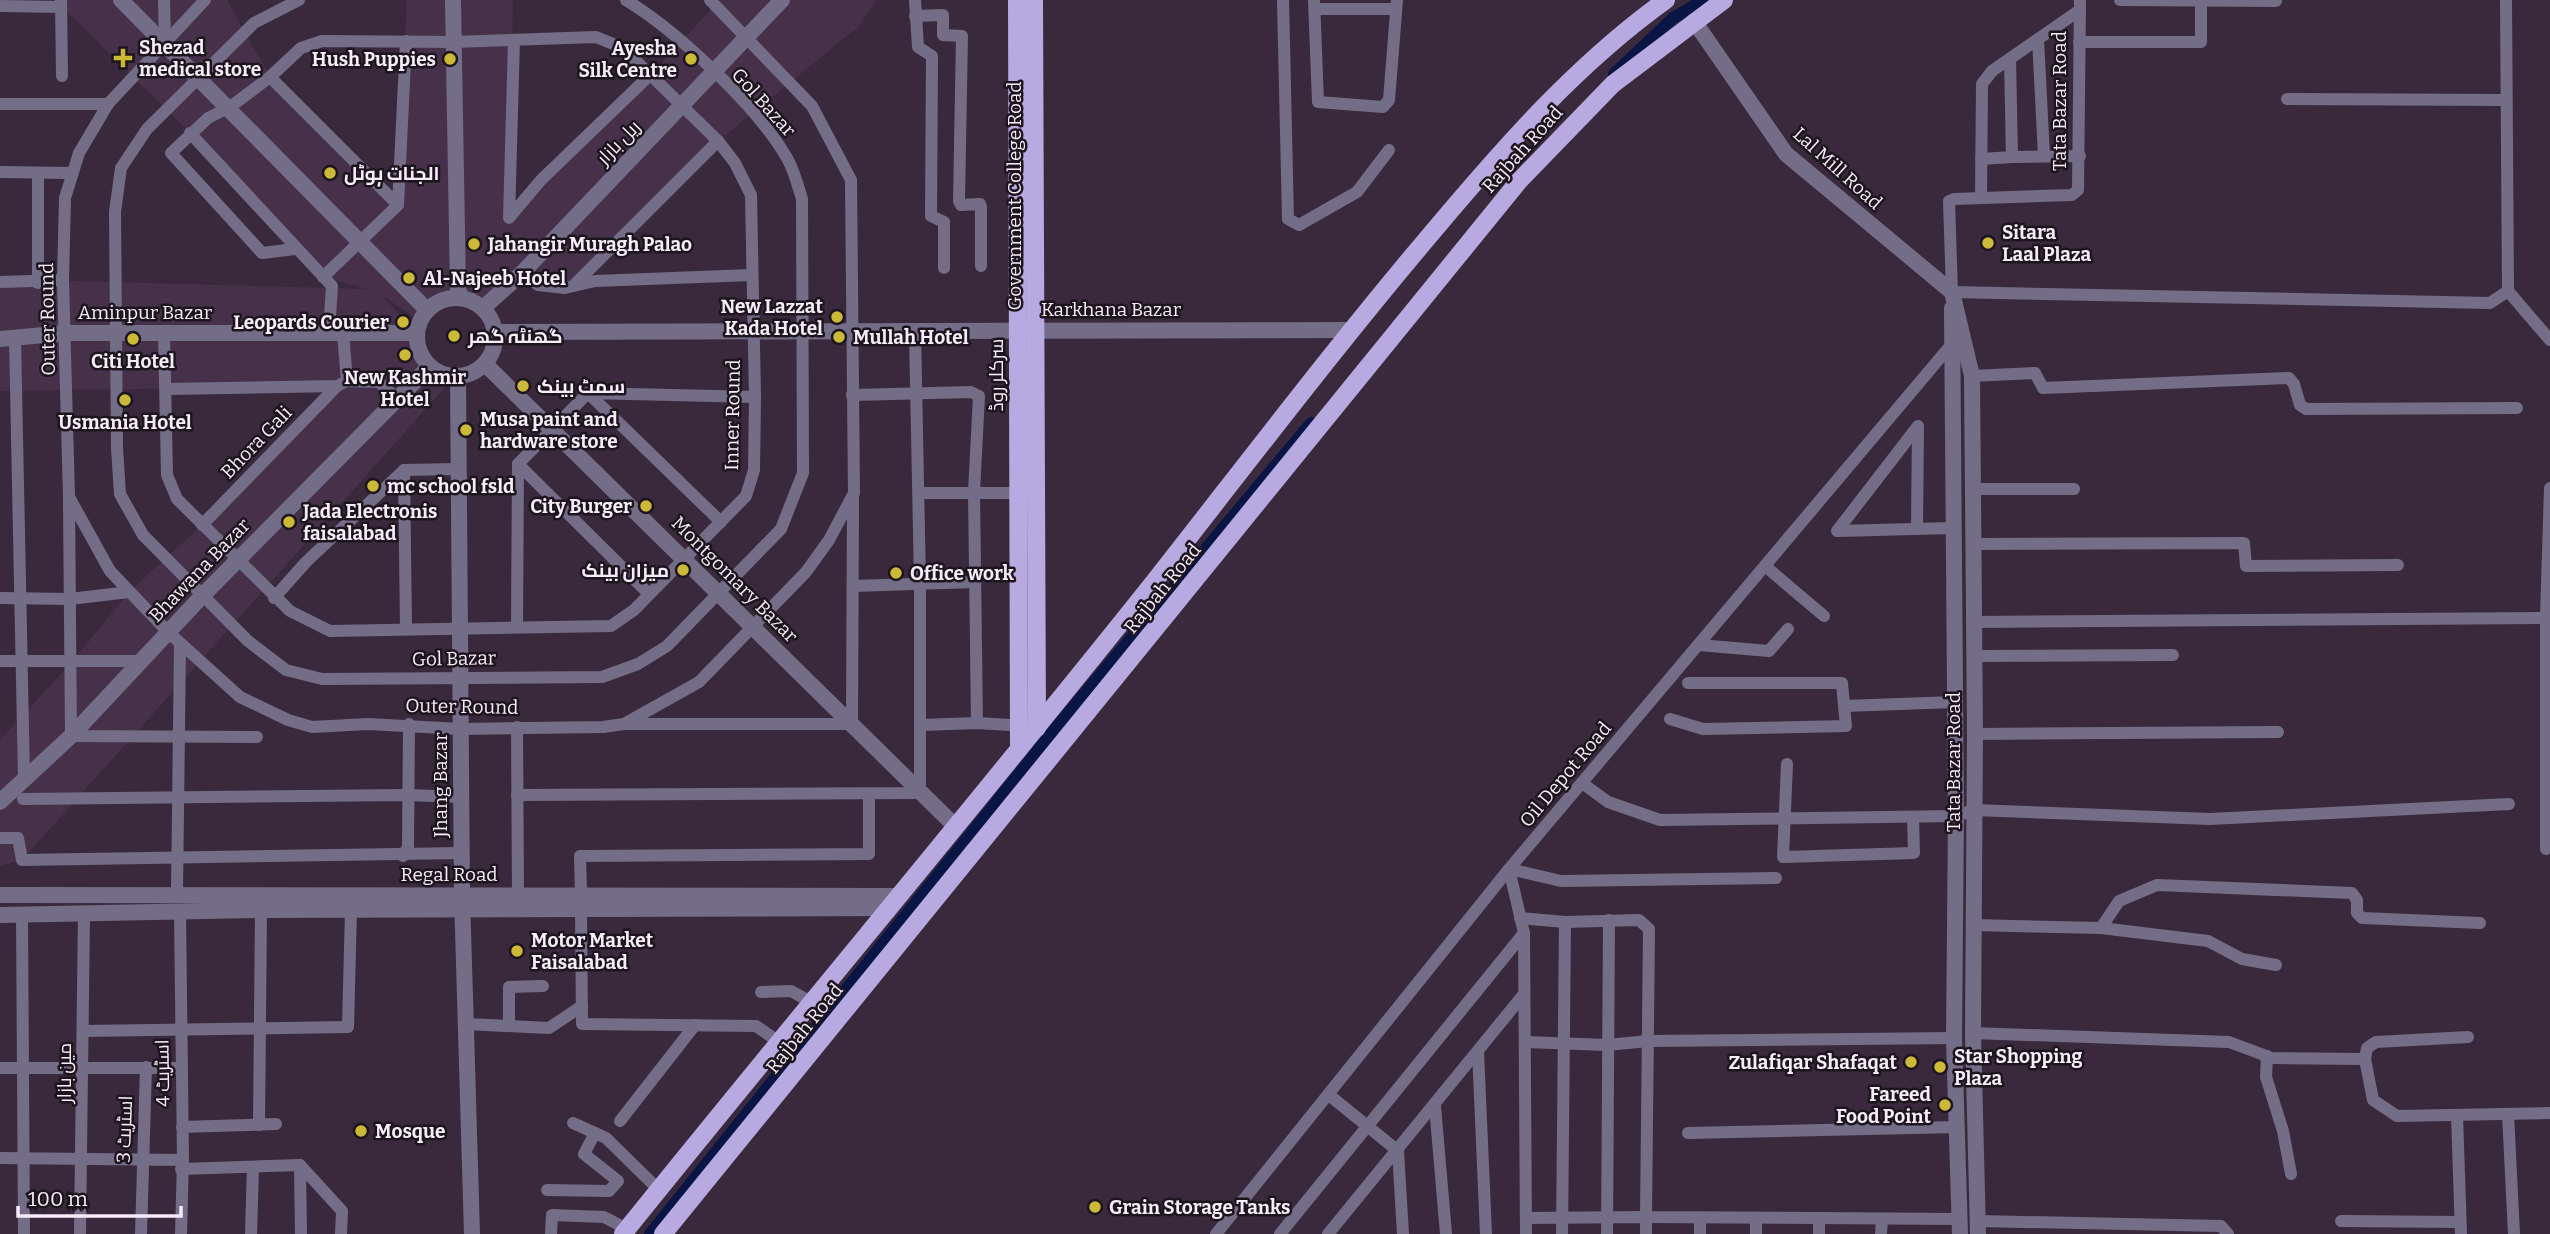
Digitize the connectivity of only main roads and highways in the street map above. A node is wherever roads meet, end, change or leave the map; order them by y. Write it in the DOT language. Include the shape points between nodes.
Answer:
graph roads {
  1 [pos="1666,0"];
  2 [pos="1724,0"];
  3 [pos="1025,1"];
  4 [pos="1157,582"];
  5 [pos="1179,598"];
  6 [pos="1037,679"];
  7 [pos="1065,690"];
  8 [pos="1028,726"];
  9 [pos="632,1225"];
  10 [pos="657,1234"];
  11 [pos="663,1234"];
  1 -- 4 [label="main road, Rajbah Road" via="1629,26 1510,142 1350,330"];
  2 -- 5 [label="main road, Rajbah Road" via="1613,84 1519,181"];
  3 -- 6 [label="main road, Government College Road" via="1035,330"];
  3 -- 8 [label="main road, سرکلر روڈ" via="1017,330 1018,493"];
  4 -- 5 [label="main road"];
  4 -- 7 [label="main road, Rajbah Road"];
  5 -- 11 [label="main road, Rajbah Road"];
  6 -- 7 [label="main road"];
  6 -- 8 [label="main road, Government College Road"];
  7 -- 8 [label="main road, Rajbah Road"];
  8 -- 9 [label="main road, Rajbah Road" via="1019,749"];
  9 -- 10 [label="main road"];
}
